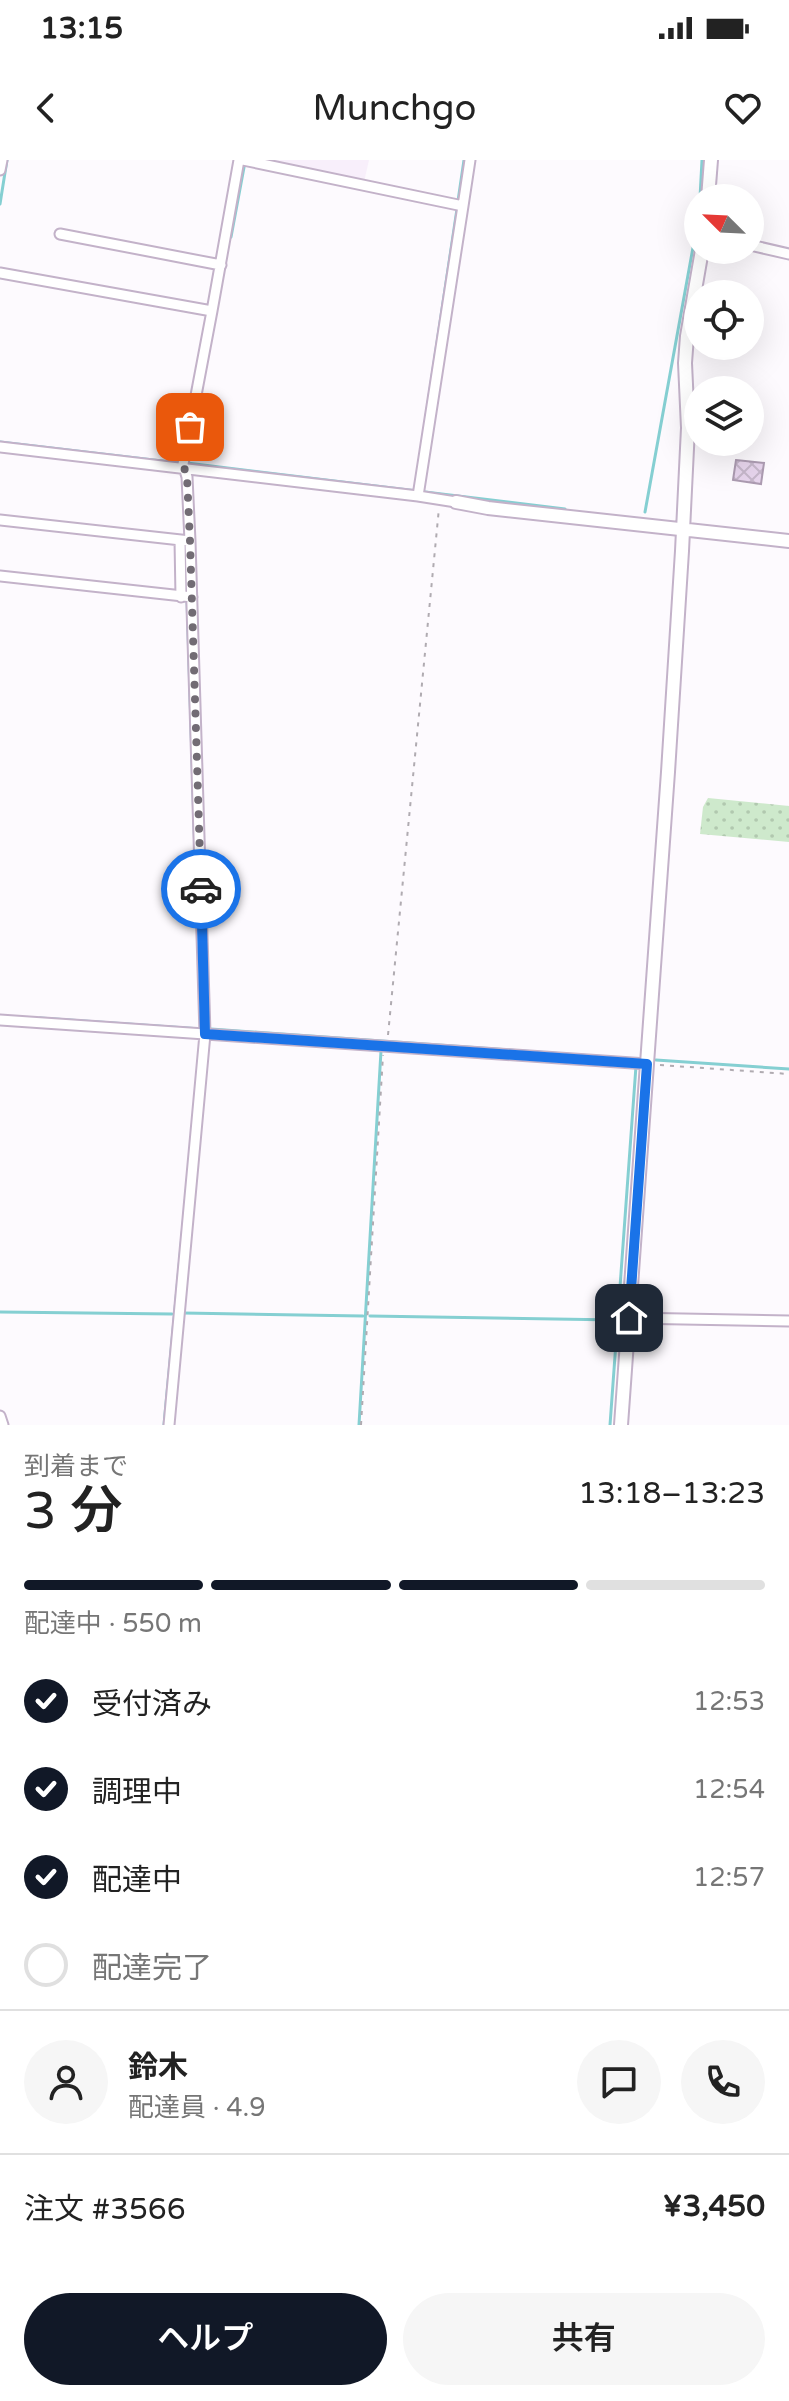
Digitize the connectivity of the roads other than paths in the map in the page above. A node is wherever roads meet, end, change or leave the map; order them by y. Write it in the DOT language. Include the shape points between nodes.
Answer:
graph roads {
  1 [pos="2,160"];
  2 [pos="243,160"];
  3 [pos="470,160"];
  4 [pos="711,160"];
  5 [pos="0,170"];
  6 [pos="709,184"];
  7 [pos="459,205"];
  8 [pos="60,234"];
  9 [pos="764,248"];
  10 [pos="789,254"];
  11 [pos="700,264"];
  12 [pos="221,265"];
  13 [pos="0,273"];
  14 [pos="212,311"];
  15 [pos="0,447"];
  16 [pos="184,465"];
  17 [pos="419,492"];
  18 [pos="456,502"];
  19 [pos="0,520"];
  20 [pos="683,528"];
  21 [pos="185,541"];
  22 [pos="789,541"];
  23 [pos="0,576"];
  24 [pos="187,597"];
  25 [pos="0,1020"];
  26 [pos="205,1034"];
  27 [pos="647,1064"];
  28 [pos="629,1318"];
  29 [pos="789,1321"];
  30 [pos="0,1416"];
  31 [pos="3,1425"];
  32 [pos="169,1425"];
  33 [pos="621,1425"];
  1 -- 5 [label="street"];
  2 -- 7 [label="street"];
  2 -- 12 [label="street"];
  3 -- 7 [label="street"];
  4 -- 6 [label="street"];
  7 -- 17 [label="street"];
  8 -- 12 [label="street"];
  9 -- 10 [label="street"];
  11 -- 20 [label="street" via="685,363"];
  12 -- 14 [label="street"];
  13 -- 14 [label="street"];
  14 -- 16 [label="street"];
  15 -- 16 [label="street"];
  16 -- 17 [label="street"];
  16 -- 21 [label="street"];
  17 -- 18 [label="street"];
  18 -- 20 [label="street"];
  19 -- 21 [label="street"];
  20 -- 22 [label="street"];
  20 -- 27 [label="street"];
  21 -- 24 [label="street"];
  23 -- 24 [label="street"];
  24 -- 26 [label="street"];
  25 -- 26 [label="street"];
  26 -- 27 [label="street" via="386,1042"];
  26 -- 32 [label="street"];
  27 -- 28 [label="street"];
  28 -- 29 [label="street"];
  28 -- 33 [label="street"];
  30 -- 31 [label="street"];
}
